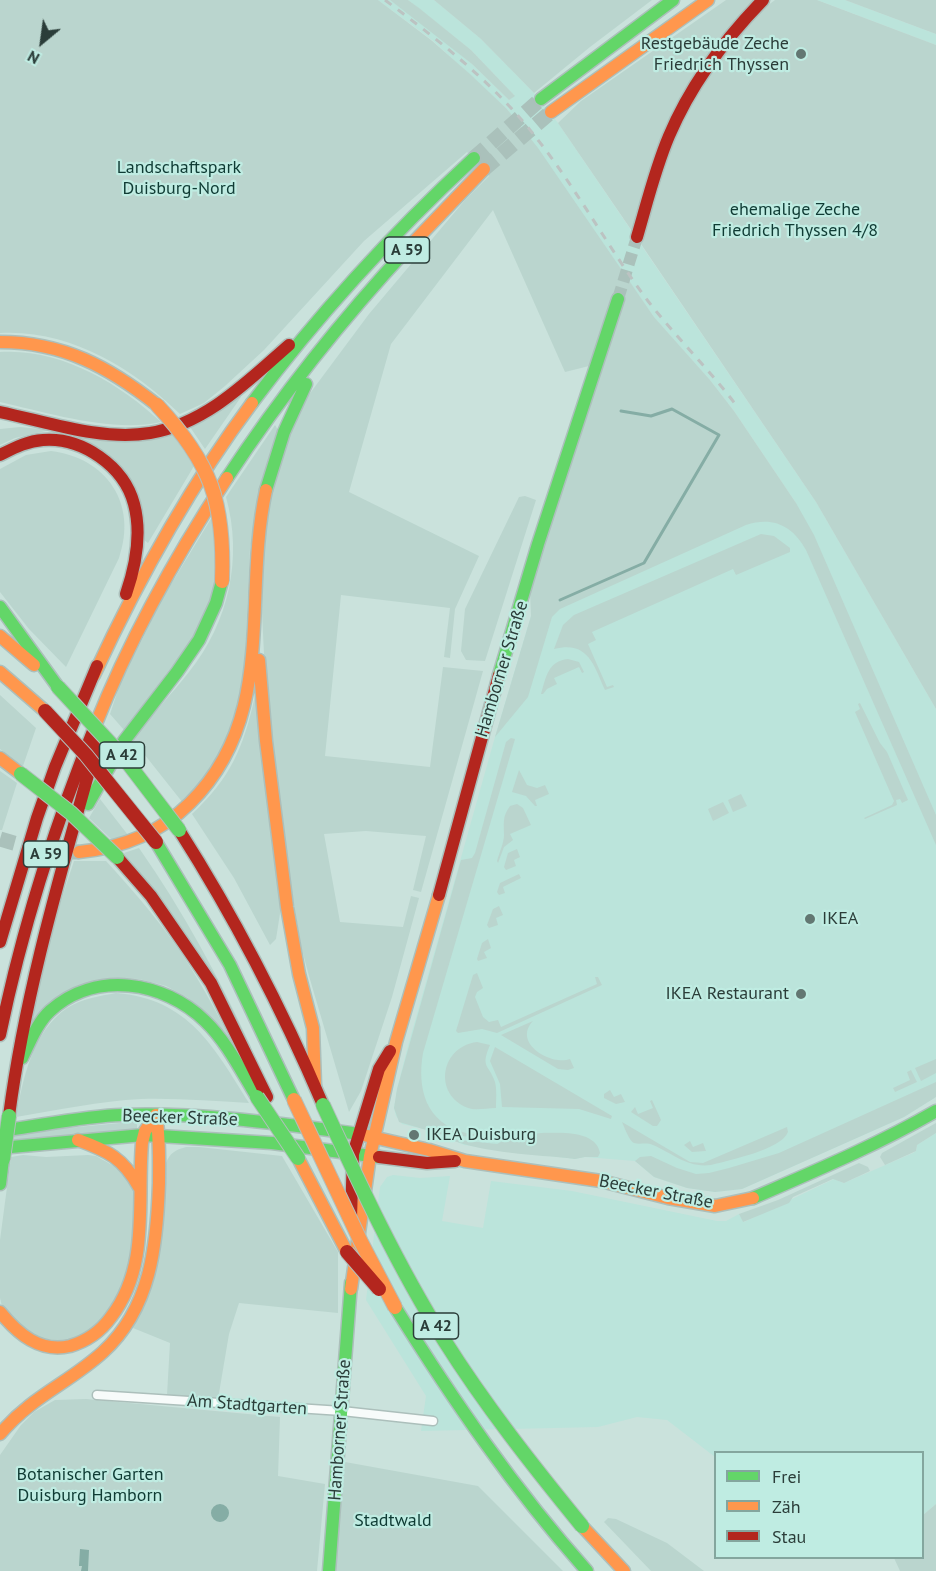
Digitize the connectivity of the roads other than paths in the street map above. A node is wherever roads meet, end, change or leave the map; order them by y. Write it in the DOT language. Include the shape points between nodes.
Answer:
graph roads {
  1 [pos="673,0"];
  2 [pos="708,0"];
  3 [pos="763,0"];
  4 [pos="541,99"];
  5 [pos="551,112"];
  6 [pos="474,158"];
  7 [pos="484,169"];
  8 [pos="636,237"];
  9 [pos="618,299"];
  10 [pos="318,319"];
  11 [pos="333,335"];
  12 [pos="0,342"];
  13 [pos="0,412"];
  14 [pos="47,422"];
  15 [pos="0,423"];
  16 [pos="0,455"];
  17 [pos="0,608"];
  18 [pos="255,630"];
  19 [pos="0,636"];
  20 [pos="0,672"];
  21 [pos="94,675"];
  22 [pos="114,680"];
  23 [pos="58,687"];
  24 [pos="0,758"];
  25 [pos="37,818"];
  26 [pos="74,830"];
  27 [pos="79,852"];
  28 [pos="0,904"];
  29 [pos="0,942"];
  30 [pos="0,1035"];
  31 [pos="396,1042"];
  32 [pos="15,1071"];
  33 [pos="315,1085"];
  34 [pos="262,1098"];
  35 [pos="936,1111"];
  36 [pos="156,1115"];
  37 [pos="0,1131"];
  38 [pos="358,1134"];
  39 [pos="143,1135"];
  40 [pos="160,1136"];
  41 [pos="374,1137"];
  42 [pos="78,1140"];
  43 [pos="2,1154"];
  44 [pos="353,1154"];
  45 [pos="370,1156"];
  46 [pos="465,1161"];
  47 [pos="0,1184"];
  48 [pos="141,1190"];
  49 [pos="351,1289"];
  50 [pos="395,1307"];
  51 [pos="0,1312"];
  52 [pos="97,1395"];
  53 [pos="342,1412"];
  54 [pos="433,1421"];
  55 [pos="0,1434"];
  56 [pos="329,1571"];
  57 [pos="587,1571"];
  58 [pos="624,1571"];
  1 -- 4 [label="main road"];
  2 -- 5 [label="main road"];
  3 -- 8 [label="main road" via="739,23 688,98 675,124"];
  6 -- 10 [label="main road, A 59" via="379,249"];
  7 -- 11 [label="main road, A 59" via="383,275"];
  9 -- 31 [label="main road, Hamborner Straße" via="538,544"];
  10 -- 14 [label="main road" via="218,402 169,428 126,434"];
  10 -- 21 [label="main road, A 59" via="207,468 138,585"];
  11 -- 18 [label="main road" via="292,407 274,458 261,518"];
  11 -- 22 [label="main road, A 59" via="265,423 189,538 156,594"];
  12 -- 26 [label="main road, bridge" via="34,344 84,358 130,384 157,405 174,422 205,467 222,518 222,581 205,631 185,664 136,723"];
  13 -- 14 [label="main road"];
  14 -- 15 [label="main road"];
  16 -- 21 [label="main road" via="40,439 66,441 91,450 128,489 136,516 135,562"];
  17 -- 23 [label="main road"];
  18 -- 27 [label="main road" via="243,717 230,753 213,779 166,824 133,840"];
  18 -- 33 [label="main road" via="287,907 313,1028"];
  19 -- 23 [label="main road, A 42"];
  20 -- 50 [label="main road, A 42, bridge" via="45,711 86,755 156,842 193,901 230,965"];
  21 -- 25 [label="main road, A 59"];
  22 -- 26 [label="main road"];
  22 -- 30 [label="main road, A 59" via="48,848"];
  23 -- 33 [label="main road, A 42, bridge" via="124,758 216,887 253,952"];
  24 -- 34 [label="main road, bridge" via="90,828 151,896 211,983"];
  25 -- 28 [label="main road" via="25,834"];
  25 -- 29 [label="main road, A 59"];
  26 -- 32 [label="main road" via="42,940"];
  31 -- 38 [label="main road, Hamborner Straße" via="379,1068"];
  31 -- 41 [label="main road, Hamborner Straße"];
  32 -- 34 [label="main road" via="38,1027 66,999 109,985 138,985 163,992 204,1021"];
  32 -- 43 [label="main road, bridge"];
  33 -- 58 [label="main road, A 42, bridge" via="386,1237 428,1314 511,1437 582,1526"];
  34 -- 50 [label="main road, bridge" via="347,1252"];
  35 -- 46 [label="main road, Beecker Straße" via="831,1164 752,1198 715,1206 601,1181"];
  36 -- 37 [label="main road, Beecker Straße" via="120,1115"];
  36 -- 38 [label="main road, Beecker Straße"];
  36 -- 39 [label="main road"];
  36 -- 40 [label="main road"];
  38 -- 41 [label="main road, Beecker Straße"];
  38 -- 44 [label="main road, Hamborner Straße"];
  39 -- 40 [label="main road, Beecker Straße"];
  39 -- 42 [label="main road, Beecker Straße"];
  39 -- 48 [label="main road"];
  40 -- 44 [label="main road, Beecker Straße" via="272,1143"];
  40 -- 55 [label="main road" via="155,1250 140,1303 104,1352 46,1390 10,1420"];
  41 -- 45 [label="main road, Hamborner Straße"];
  41 -- 46 [label="main road, Beecker Straße"];
  42 -- 43 [label="main road, Beecker Straße"];
  42 -- 48 [label="main road" via="120,1158"];
  43 -- 47 [label="main road"];
  44 -- 45 [label="main road, Beecker Straße"];
  44 -- 49 [label="main road, Hamborner Straße"];
  45 -- 46 [label="main road, Beecker Straße" via="427,1163"];
  45 -- 49 [label="main road, Hamborner Straße"];
  48 -- 51 [label="main road" via="133,1275 111,1319 94,1336 63,1347 42,1345 13,1329"];
  49 -- 53 [label="main road, Hamborner Straße"];
  50 -- 57 [label="main road, A 42" via="438,1376 527,1500"];
  52 -- 53 [label="street, Am Stadtgarten"];
  53 -- 54 [label="street, Am Stadtgarten"];
  53 -- 56 [label="main road, Hamborner Straße"];
}
